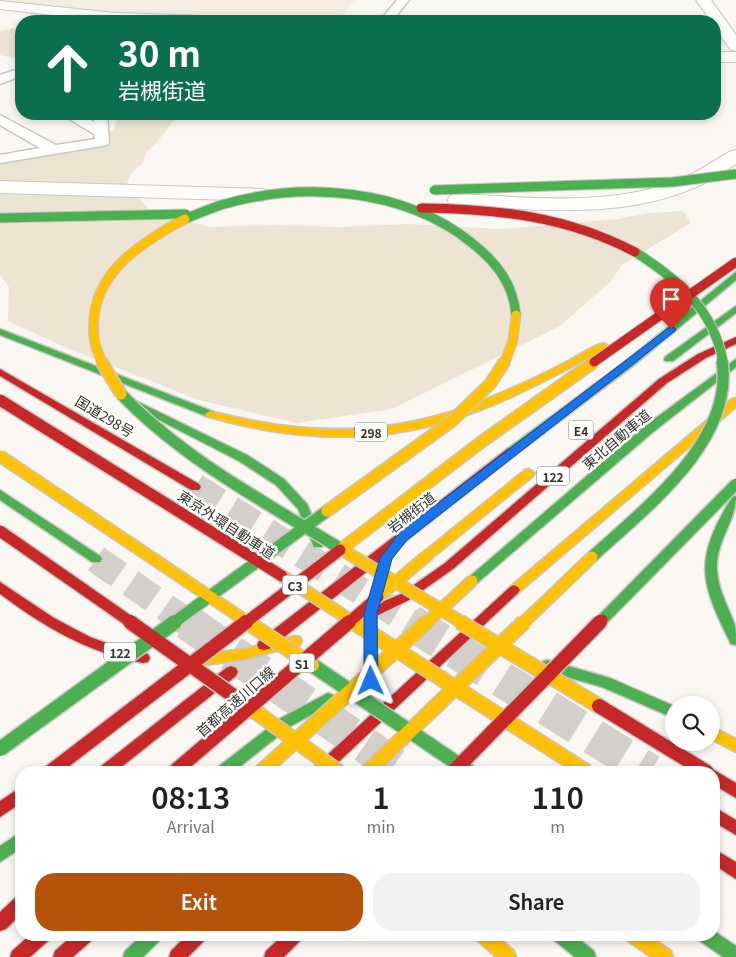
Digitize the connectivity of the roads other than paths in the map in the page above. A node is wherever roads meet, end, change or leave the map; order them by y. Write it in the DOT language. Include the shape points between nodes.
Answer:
graph roads {
  1 [pos="403,0"];
  2 [pos="703,0"];
  3 [pos="0,4"];
  4 [pos="91,15"];
  5 [pos="391,15"];
  6 [pos="714,15"];
  7 [pos="721,25"];
  8 [pos="736,46"];
  9 [pos="721,57"];
  10 [pos="736,57"];
  11 [pos="0,119"];
  12 [pos="79,120"];
  13 [pos="101,120"];
  14 [pos="102,132"];
  15 [pos="52,149"];
  16 [pos="736,156"];
  17 [pos="0,159"];
  18 [pos="736,174"];
  19 [pos="0,187"];
  20 [pos="418,190"];
  21 [pos="398,191"];
  22 [pos="38,200"];
  23 [pos="372,209"];
  24 [pos="242,213"];
  25 [pos="0,218"];
  26 [pos="736,262"];
  27 [pos="732,280"];
  28 [pos="736,309"];
  29 [pos="0,334"];
  30 [pos="736,340"];
  31 [pos="736,362"];
  32 [pos="656,369"];
  33 [pos="0,372"];
  34 [pos="89,380"];
  35 [pos="106,388"];
  36 [pos="0,400"];
  37 [pos="736,401"];
  38 [pos="0,456"];
  39 [pos="535,468"];
  40 [pos="736,484"];
  41 [pos="195,487"];
  42 [pos="0,494"];
  43 [pos="736,500"];
  44 [pos="305,527"];
  45 [pos="305,527"];
  46 [pos="305,527"];
  47 [pos="305,527"];
  48 [pos="0,531"];
  49 [pos="403,537"];
  50 [pos="96,559"];
  51 [pos="328,585"];
  52 [pos="0,587"];
  53 [pos="370,614"];
  54 [pos="332,630"];
  55 [pos="736,640"];
  56 [pos="371,642"];
  57 [pos="255,653"];
  58 [pos="457,656"];
  59 [pos="473,656"];
  60 [pos="441,657"];
  61 [pos="371,662"];
  62 [pos="406,669"];
  63 [pos="388,675"];
  64 [pos="371,681"];
  65 [pos="324,700"];
  66 [pos="665,708"];
  67 [pos="372,722"];
  68 [pos="720,737"];
  69 [pos="736,746"];
  70 [pos="0,749"];
  71 [pos="58,766"];
  72 [pos="113,766"];
  73 [pos="181,766"];
  74 [pos="230,766"];
  75 [pos="268,766"];
  76 [pos="310,766"];
  77 [pos="325,766"];
  78 [pos="331,766"];
  79 [pos="374,766"];
  80 [pos="381,766"];
  81 [pos="459,766"];
  82 [pos="461,766"];
  83 [pos="578,766"];
  84 [pos="697,766"];
  85 [pos="720,781"];
  86 [pos="736,791"];
  87 [pos="15,799"];
  88 [pos="0,810"];
  89 [pos="720,818"];
  90 [pos="736,828"];
  91 [pos="15,843"];
  92 [pos="0,855"];
  93 [pos="720,860"];
  94 [pos="736,871"];
  95 [pos="15,909"];
  96 [pos="0,923"];
  97 [pos="35,941"];
  98 [pos="79,941"];
  99 [pos="147,941"];
  100 [pos="192,941"];
  101 [pos="288,941"];
  102 [pos="491,941"];
  103 [pos="568,941"];
  104 [pos="642,941"];
  105 [pos="715,941"];
  106 [pos="736,956"];
  107 [pos="18,957"];
  108 [pos="62,957"];
  109 [pos="131,957"];
  110 [pos="177,957"];
  111 [pos="272,957"];
  112 [pos="508,957"];
  113 [pos="588,957"];
  114 [pos="664,957"];
  1 -- 5 [label="lane"];
  2 -- 6 [label="street"];
  3 -- 4 [label="street"];
  7 -- 8 [label="street"];
  9 -- 10 [label="street"];
  11 -- 15 [label="lane"];
  12 -- 14 [label="lane"];
  13 -- 14 [label="lane"];
  14 -- 15 [label="lane" via="102,142"];
  15 -- 17 [label="lane"];
  16 -- 19 [label="street" via="684,186 634,199 597,202"];
  18 -- 20 [label="highway, bridge" via="673,182"];
  21 -- 22 [label="highway, bridge"];
  23 -- 79 [label="highway, bridge" via="442,208 510,212 571,225 627,247 668,272 695,295 719,333 725,376 723,393 709,430 694,455 669,483"];
  24 -- 25 [label="highway, bridge"];
  26 -- 71 [label="highway, bridge" via="480,443"];
  27 -- 29 [label="highway, 298" via="524,386 433,422 376,432 314,434 230,420"];
  27 -- 49 [label="highway, 岩槻街道 / 122" via="630,363"];
  28 -- 32 [label="highway"];
  29 -- 34 [label="highway, 298"];
  30 -- 53 [label="highway, 122" via="702,356 663,381 449,566 405,597"];
  31 -- 75 [label="highway, 東北自動車道, bridge" via="649,429 472,582"];
  33 -- 41 [label="highway, 国道298号"];
  35 -- 51 [label="highway" via="261,468 281,484 300,503 314,530"];
  36 -- 83 [label="highway, 東京外環自動車道 / C3, bridge" via="169,504"];
  37 -- 60 [label="highway"];
  38 -- 82 [label="highway, bridge"];
  39 -- 73 [label="highway, 首都高速川口線 / S1, bridge"];
  40 -- 81 [label="highway, bridge"];
  42 -- 50 [label="highway"];
  43 -- 55 [label="highway" via="715,534 710,553 714,595"];
  44 -- 70 [label="highway, bridge"];
  45 -- 46 [label="highway, bridge" via="455,419 482,394 501,370 512,345 517,321 516,300 508,279 493,258 472,239 424,212 398,203 341,193 286,193 242,200 191,215 143,241 122,259 105,279 96,300 92,321 94,344 103,366 138,414 212,470"];
  47 -- 84 [label="highway, bridge"];
  48 -- 78 [label="highway, bridge"];
  49 -- 51 [label="highway, 岩槻街道 / 122"];
  49 -- 53 [label="highway" via="386,558"];
  51 -- 54 [label="highway"];
  51 -- 57 [label="highway, 岩槻街道 / 122"];
  52 -- 57 [label="highway, 122" via="70,634 139,658 218,659"];
  53 -- 54 [label="highway, 122"];
  53 -- 56 [label="highway"];
  54 -- 57 [label="highway, 122"];
  54 -- 65 [label="highway"];
  57 -- 72 [label="highway, 岩槻街道 / 122"];
  58 -- 60 [label="highway"];
  59 -- 66 [label="highway" via="522,659 571,672 605,682"];
  60 -- 62 [label="highway"];
  60 -- 67 [label="highway"];
  61 -- 64 [label="highway"];
  63 -- 64 [label="highway"];
  64 -- 65 [label="highway"];
  64 -- 67 [label="highway"];
  65 -- 74 [label="highway" via="290,720"];
  65 -- 76 [label="highway" via="319,739"];
  67 -- 77 [label="highway"];
  67 -- 80 [label="highway"];
  68 -- 69 [label="highway"];
  85 -- 86 [label="highway"];
  87 -- 88 [label="highway"];
  89 -- 90 [label="highway"];
  91 -- 92 [label="highway"];
  93 -- 94 [label="highway"];
  95 -- 96 [label="highway"];
  97 -- 107 [label="highway"];
  98 -- 108 [label="highway"];
  99 -- 109 [label="highway"];
  100 -- 110 [label="highway"];
  101 -- 111 [label="highway"];
  102 -- 112 [label="highway"];
  103 -- 113 [label="highway"];
  104 -- 114 [label="highway"];
  105 -- 106 [label="highway"];
}
